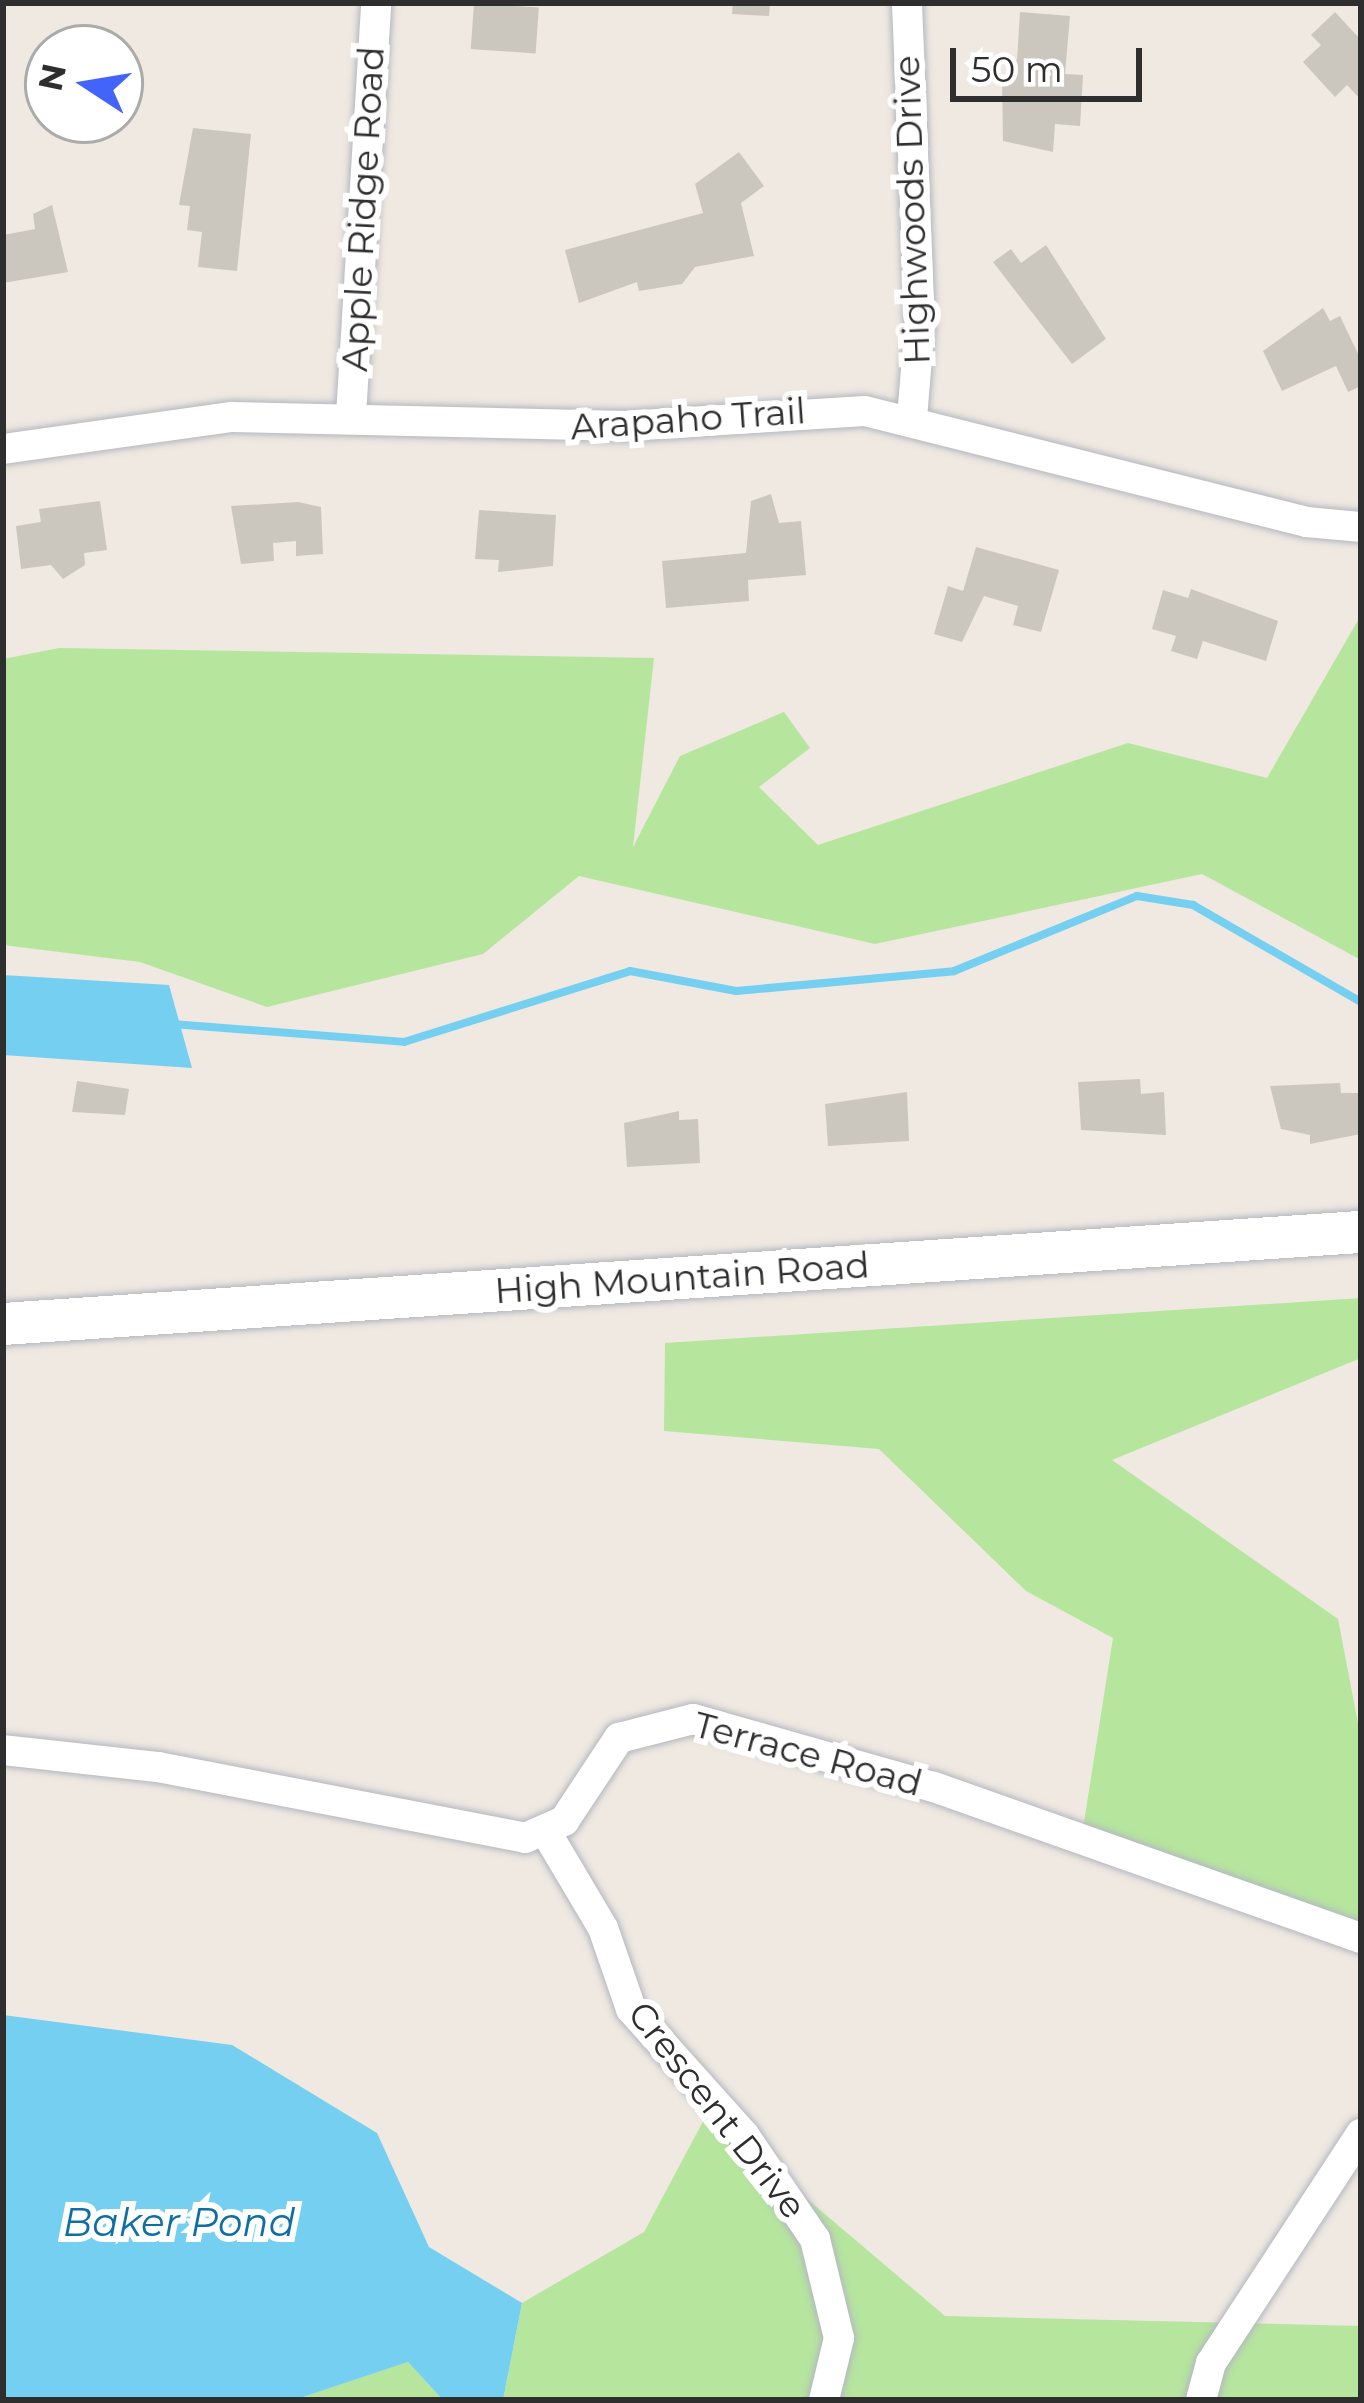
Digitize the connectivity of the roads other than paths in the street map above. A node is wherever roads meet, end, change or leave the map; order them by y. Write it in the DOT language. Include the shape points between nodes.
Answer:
graph roads {
  1 [pos="376,3"];
  2 [pos="907,3"];
  3 [pos="351,416"];
  4 [pos="912,418"];
  5 [pos="3,448"];
  6 [pos="1361,527"];
  7 [pos="1361,1232"];
  8 [pos="3,1324"];
  9 [pos="3,1750"];
  10 [pos="546,1832"];
  11 [pos="1361,1938"];
  12 [pos="1361,2134"];
  13 [pos="824,2400"];
  14 [pos="1201,2400"];
  1 -- 3 [label="street, Apple Ridge Road"];
  2 -- 4 [label="street, Highwoods Drive" via="920,321"];
  3 -- 4 [label="street, Arapaho Trail" via="525,427 807,410"];
  3 -- 5 [label="street, Arapaho Trail" via="190,421"];
  4 -- 6 [label="street, Arapaho Trail" via="1306,522"];
  7 -- 8 [label="main road, High Mountain Road"];
  9 -- 10 [label="street" via="158,1767 503,1838"];
  10 -- 11 [label="street, Terrace Road" via="577,1804 620,1738 693,1719 934,1787"];
  10 -- 13 [label="street, Crescent Drive" via="603,1928 631,2008 744,2135 815,2239 839,2338"];
  12 -- 14 [label="street" via="1211,2363"];
}
